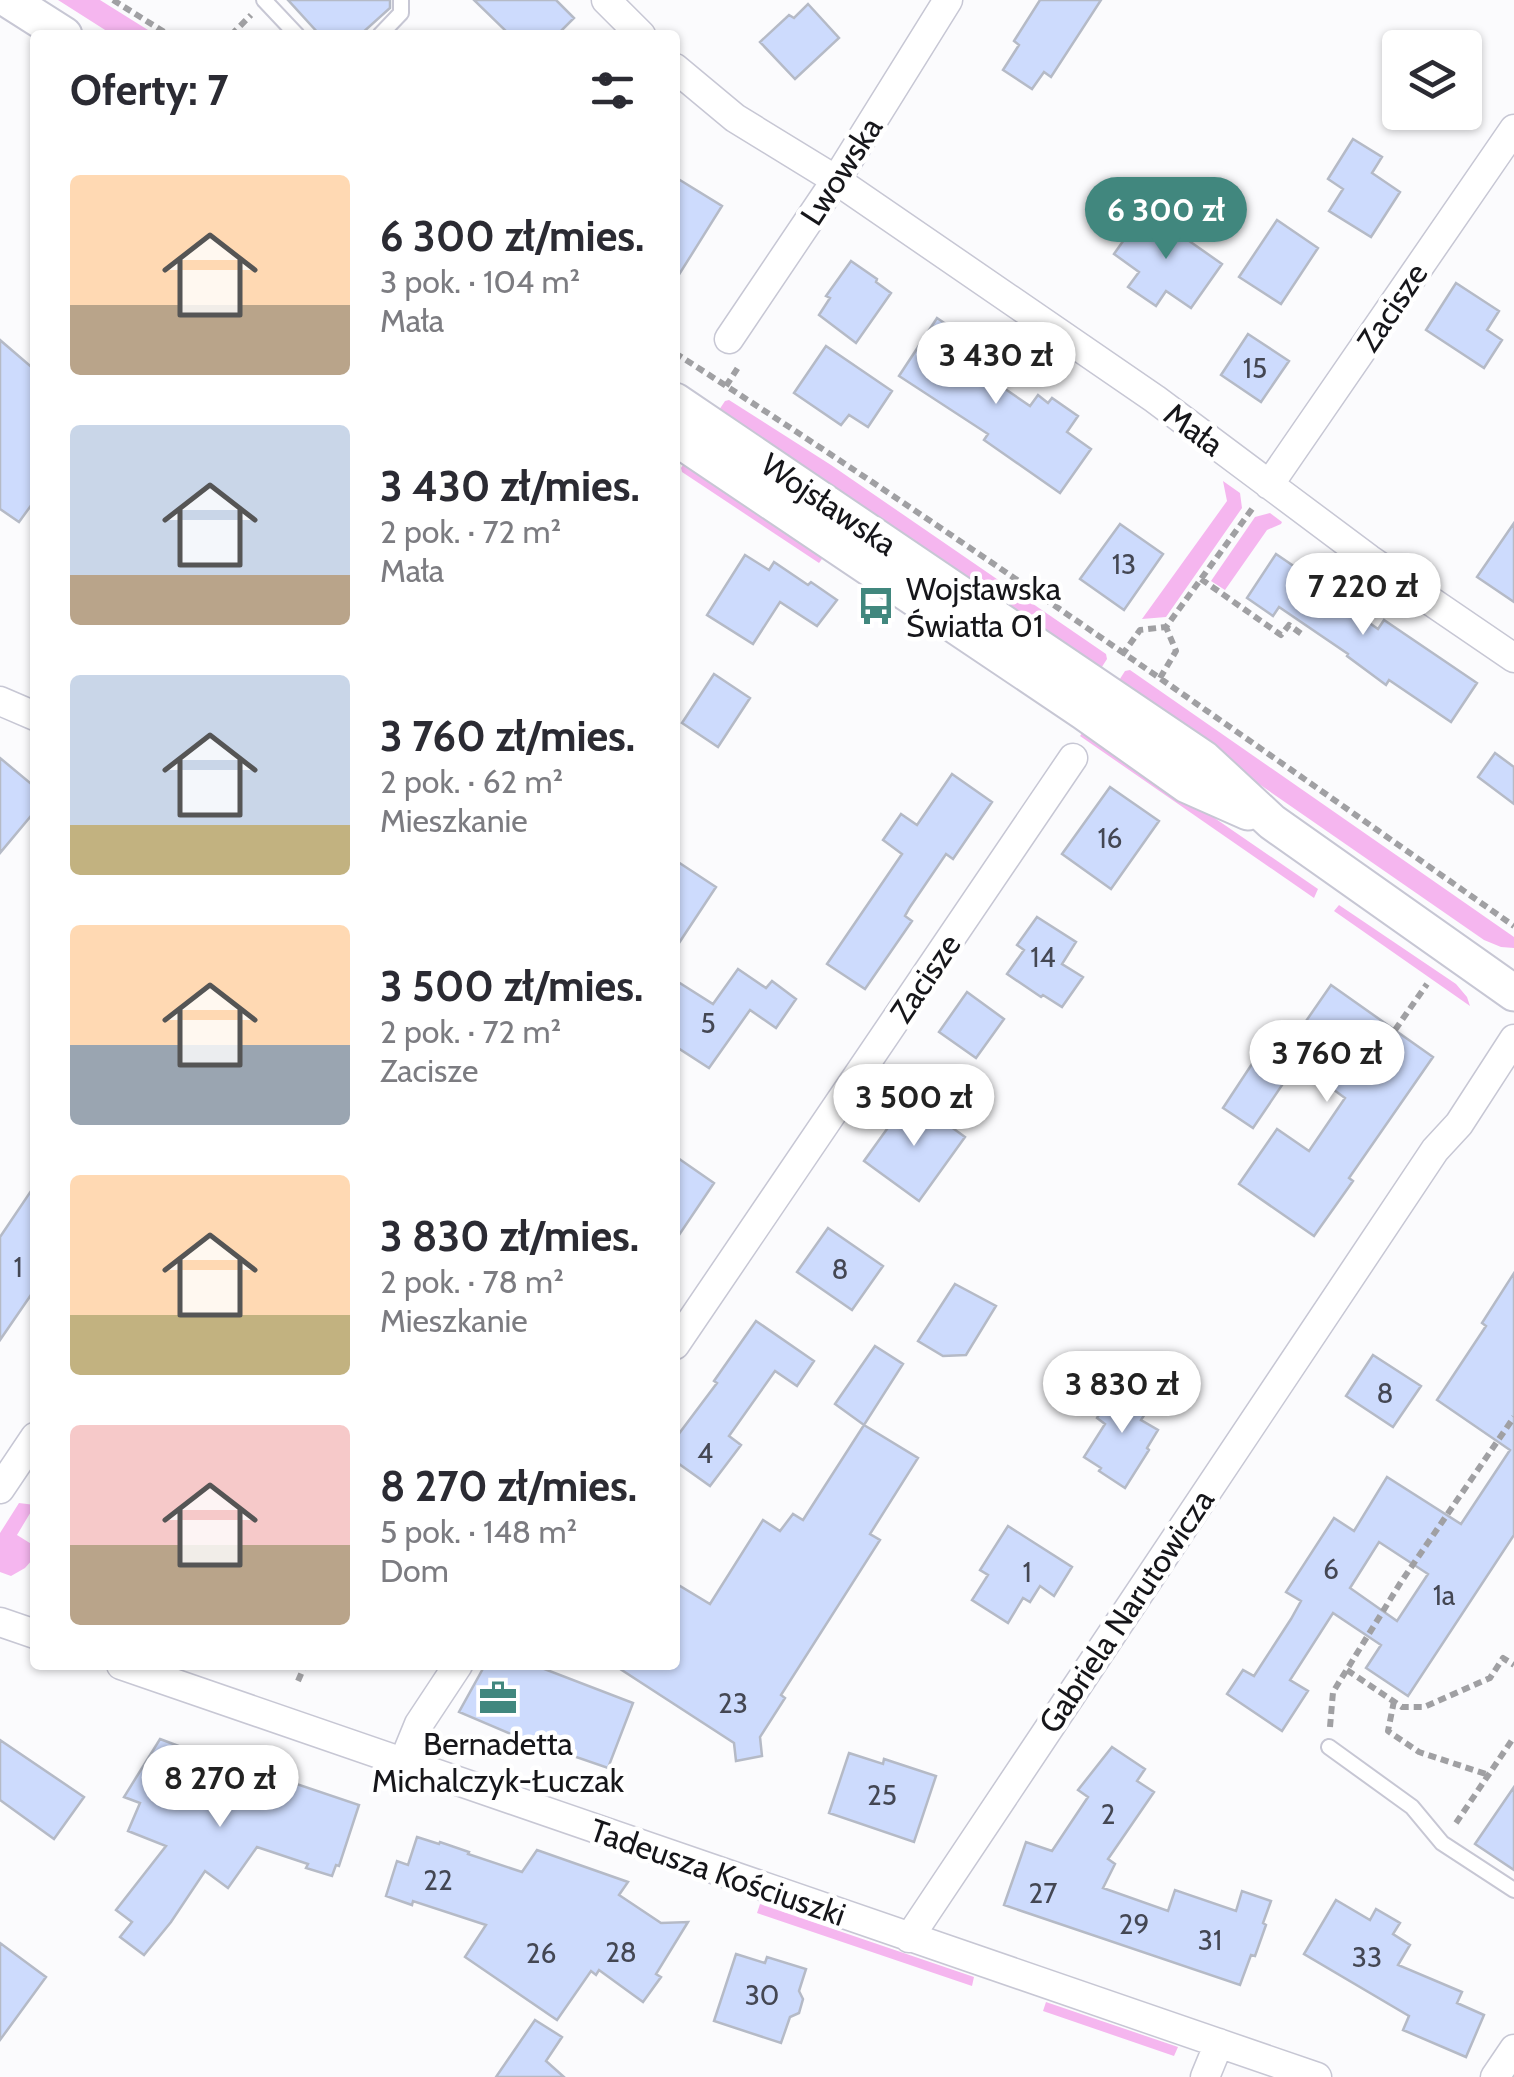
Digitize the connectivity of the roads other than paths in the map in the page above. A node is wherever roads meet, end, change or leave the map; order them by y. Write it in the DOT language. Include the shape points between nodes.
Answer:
graph roads {
  1 [pos="9,0"];
  2 [pos="264,0"];
  3 [pos="401,0"];
  4 [pos="948,0"];
  5 [pos="56,30"];
  6 [pos="292,30"];
  7 [pos="385,30"];
  8 [pos="680,72"];
  9 [pos="1514,129"];
  10 [pos="836,180"];
  11 [pos="729,339"];
  12 [pos="680,404"];
  13 [pos="680,440"];
  14 [pos="1269,485"];
  15 [pos="1514,658"];
  16 [pos="0,701"];
  17 [pos="30,714"];
  18 [pos="1073,758"];
  19 [pos="1272,822"];
  20 [pos="1514,993"];
  21 [pos="1514,1039"];
  22 [pos="680,1338"];
  23 [pos="30,1444"];
  24 [pos="0,1489"];
  25 [pos="0,1622"];
  26 [pos="30,1632"];
  27 [pos="134,1670"];
  28 [pos="455,1670"];
  29 [pos="1329,1747"];
  30 [pos="403,1763"];
  31 [pos="1514,1890"];
  32 [pos="909,1938"];
  33 [pos="1219,2043"];
  34 [pos="1514,2049"];
  35 [pos="1205,2077"];
  36 [pos="1317,2077"];
  37 [pos="1494,2077"];
  1 -- 5 [label="street"];
  2 -- 6 [label="lane"];
  3 -- 7 [label="lane" via="401,13"];
  4 -- 10 [label="street, Lwowska"];
  8 -- 10 [label="street, Mała" via="735,118"];
  9 -- 14 [label="street, Zacisze"];
  10 -- 11 [label="street, Lwowska"];
  10 -- 14 [label="street, Mała"];
  12 -- 19 [label="street, Wojsławska" via="1204,759"];
  13 -- 19 [label="street, Wojsławska" via="1187,785"];
  14 -- 15 [label="street, Mała"];
  16 -- 17 [label="street"];
  18 -- 22 [label="street, Zacisze"];
  19 -- 20 [label="street, Wojsławska"];
  21 -- 32 [label="street, Gabriela Narutowicza"];
  23 -- 24 [label="street"];
  25 -- 26 [label="street"];
  27 -- 30 [label="street, Tadeusza Kościuszki"];
  28 -- 30 [label="street"];
  29 -- 31 [label="lane" via="1412,1807 1442,1843"];
  30 -- 32 [label="street, Tadeusza Kościuszki"];
  32 -- 33 [label="street, Tadeusza Kościuszki"];
  33 -- 35 [label="street"];
  33 -- 36 [label="street, Tadeusza Kościuszki"];
  34 -- 37 [label="street"];
}
